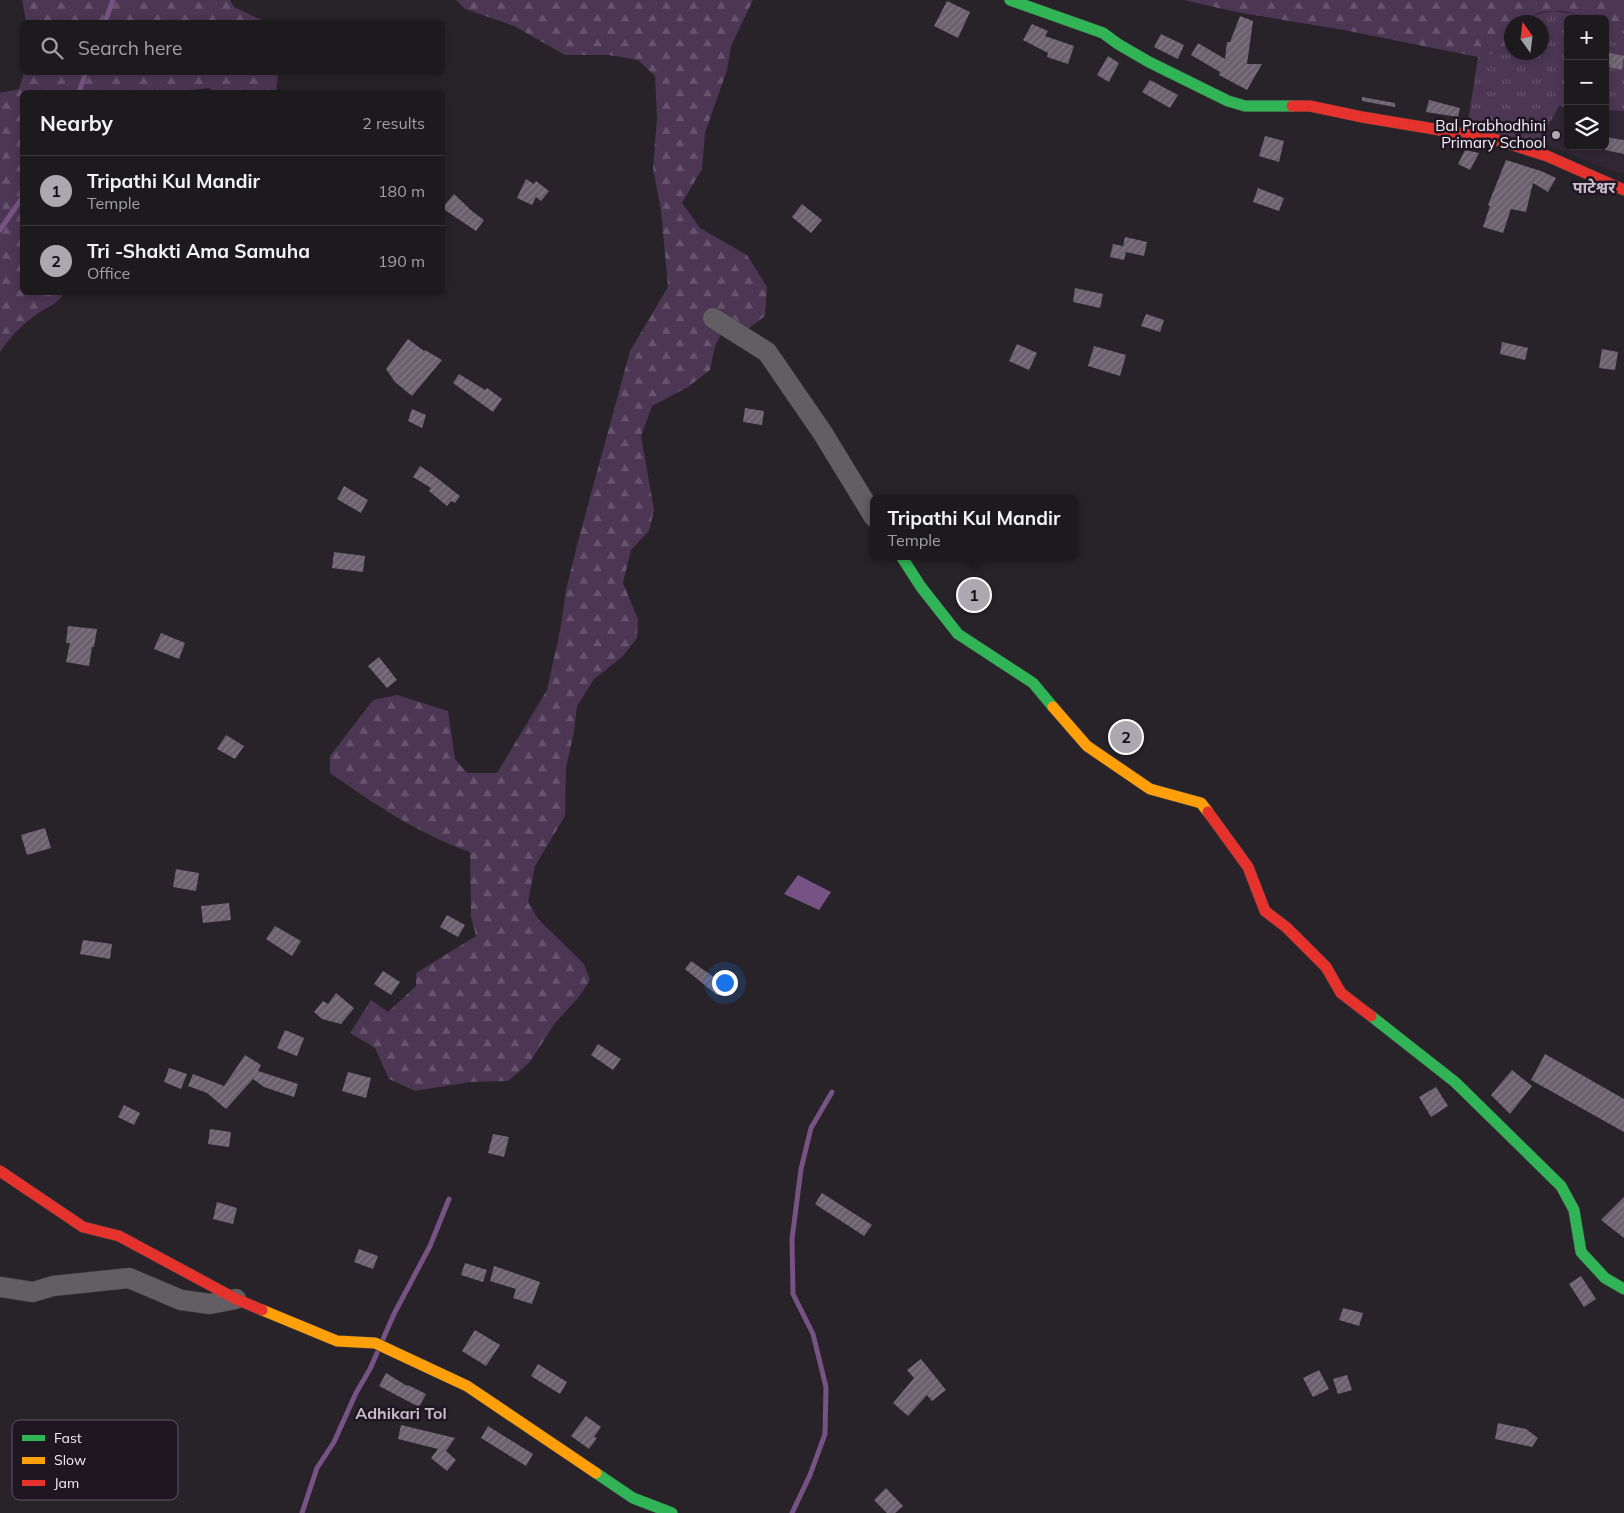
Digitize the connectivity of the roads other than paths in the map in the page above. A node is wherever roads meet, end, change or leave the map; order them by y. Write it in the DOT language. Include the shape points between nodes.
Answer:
graph roads {
  1 [pos="1010,0"];
  2 [pos="1624,190"];
  3 [pos="713,318"];
  4 [pos="870,510"];
  5 [pos="904,560"];
  6 [pos="0,1171"];
  7 [pos="0,1287"];
  8 [pos="1624,1288"];
  9 [pos="236,1299"];
  10 [pos="672,1513"];
  1 -- 2 [label="street" via="1103,33 1149,62 1228,101 1245,106 1310,106 1362,118 1494,139 1547,156"];
  3 -- 4 [label="street" via="767,352 822,432"];
  5 -- 8 [label="street" via="958,634 1033,683 1087,746 1150,789 1201,803 1248,866 1265,912 1286,927 1326,967 1341,992 1456,1082 1561,1186 1574,1210 1581,1252 1605,1278"];
  6 -- 9 [label="street" via="83,1228 119,1236"];
  7 -- 9 [label="street" via="33,1292 53,1286 129,1278 181,1300 210,1304"];
  9 -- 10 [label="street" via="338,1341 375,1343 467,1386 633,1498"];
}
